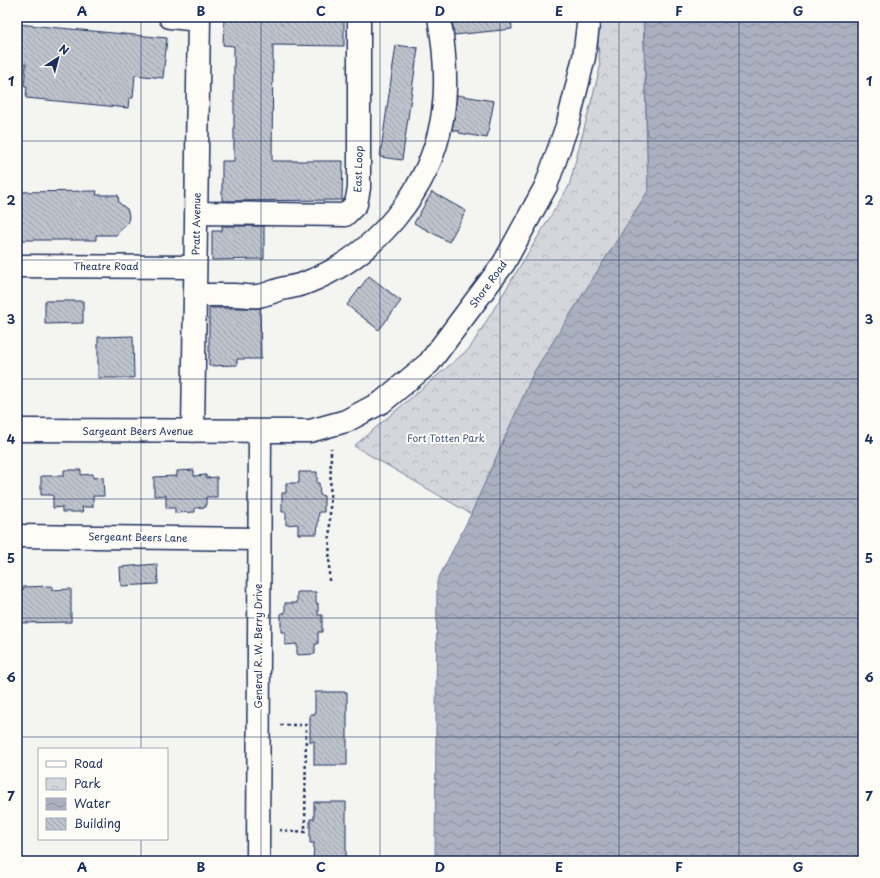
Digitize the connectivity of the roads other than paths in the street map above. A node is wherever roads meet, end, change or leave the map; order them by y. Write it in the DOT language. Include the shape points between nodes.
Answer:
graph roads {
  1 [pos="170,17"];
  2 [pos="359,17"];
  3 [pos="439,17"];
  4 [pos="588,17"];
  5 [pos="199,18"];
  6 [pos="196,213"];
  7 [pos="17,266"];
  8 [pos="195,267"];
  9 [pos="194,295"];
  10 [pos="17,430"];
  11 [pos="192,431"];
  12 [pos="260,431"];
  13 [pos="17,536"];
  14 [pos="258,539"];
  15 [pos="258,861"];
  1 -- 5 [label="street"];
  2 -- 6 [label="street, East Loop" via="359,188 356,204 346,215"];
  3 -- 9 [label="street" via="444,43 446,79 442,119 435,147 418,186 396,218 363,250 337,268 307,283 258,296"];
  4 -- 12 [label="street, Shore Road" via="584,57 568,123 546,186 504,263 429,363 382,402 346,421 310,431"];
  5 -- 6 [label="street, Pratt Avenue"];
  6 -- 8 [label="street, Pratt Avenue"];
  7 -- 8 [label="street, Theatre Road"];
  8 -- 9 [label="street, Pratt Avenue"];
  9 -- 11 [label="street, Pratt Avenue"];
  10 -- 11 [label="street, Sargeant Beers Avenue"];
  11 -- 12 [label="street, Sargeant Beers Avenue"];
  12 -- 14 [label="street, General R. W. Berry Drive"];
  13 -- 14 [label="street, Sergeant Beers Lane"];
  14 -- 15 [label="street, General R. W. Berry Drive"];
}
